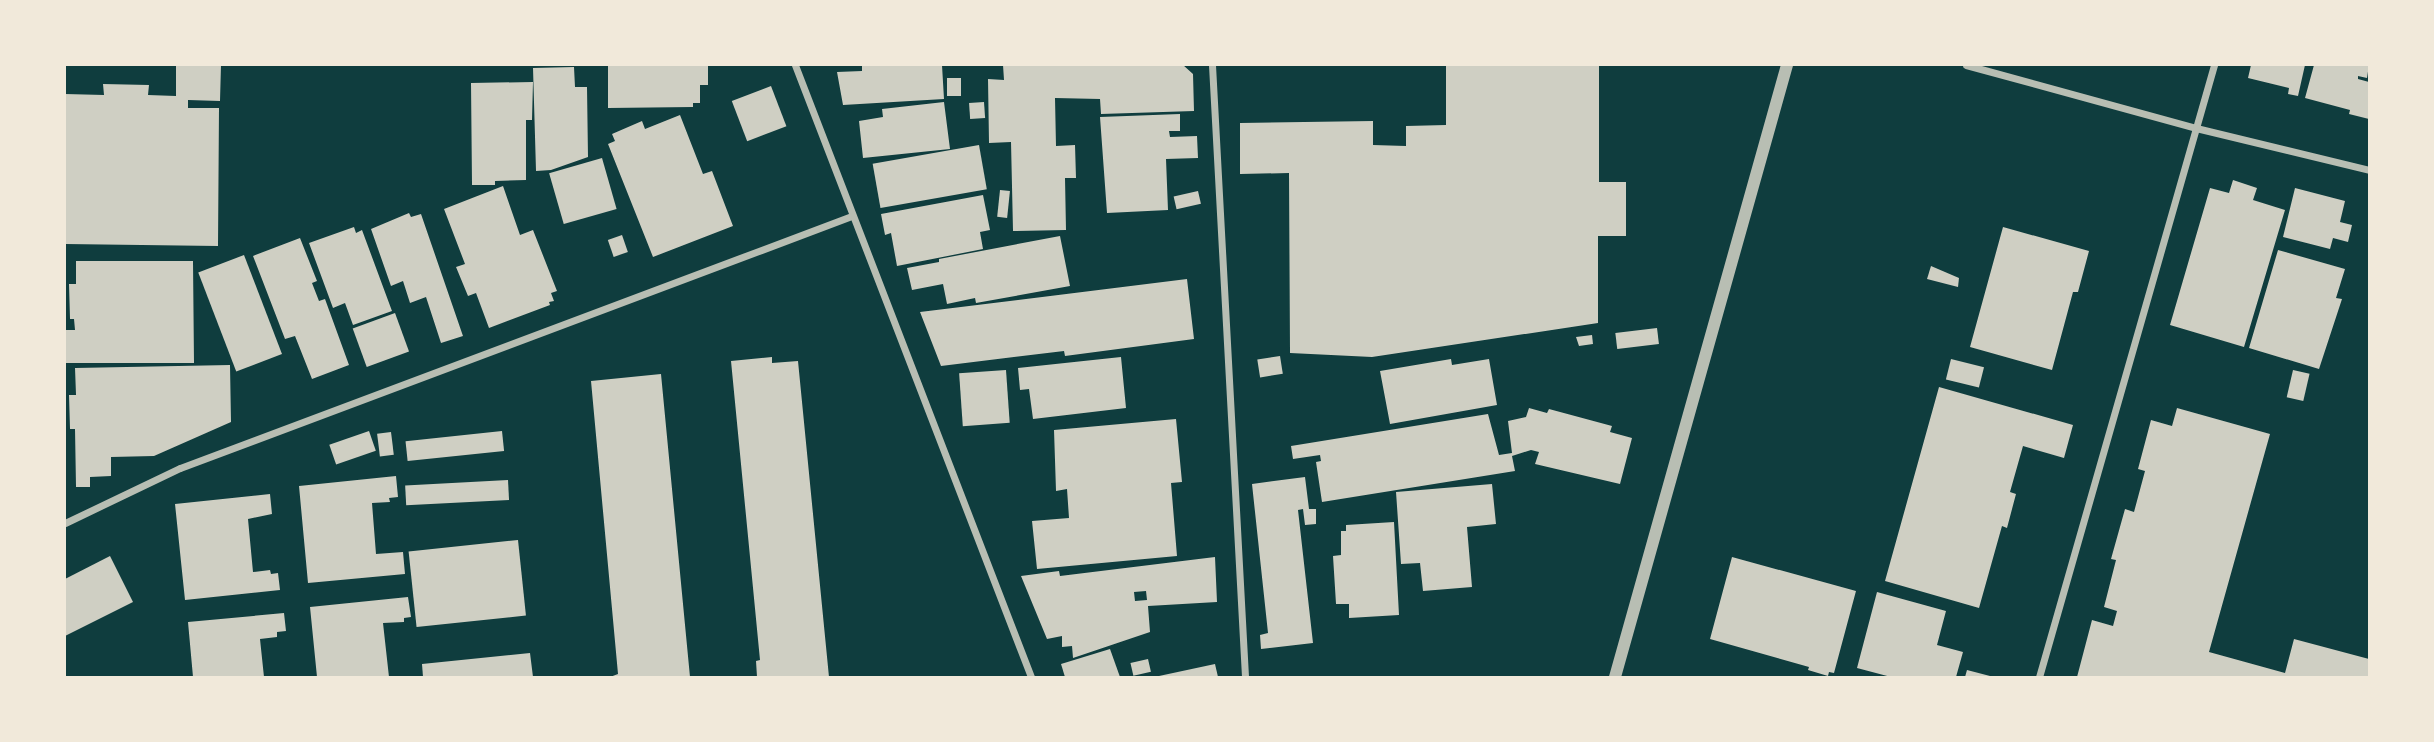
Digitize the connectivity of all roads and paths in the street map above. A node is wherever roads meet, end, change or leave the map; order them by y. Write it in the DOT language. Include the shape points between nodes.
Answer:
graph roads {
  1 [pos="795,65"];
  2 [pos="1212,65"];
  3 [pos="1787,65"];
  4 [pos="1966,65"];
  5 [pos="2214,65"];
  6 [pos="2196,128"];
  7 [pos="2369,170"];
  8 [pos="852,216"];
  9 [pos="65,523"];
  10 [pos="1031,677"];
  11 [pos="1245,677"];
  12 [pos="1615,677"];
  13 [pos="2039,677"];
  1 -- 8 [label="street"];
  2 -- 11 [label="street"];
  3 -- 12 [label="street"];
  4 -- 6 [label="street"];
  5 -- 6 [label="street"];
  6 -- 7 [label="street"];
  6 -- 13 [label="street"];
  8 -- 9 [label="street" via="180,468"];
  8 -- 10 [label="street"];
}
